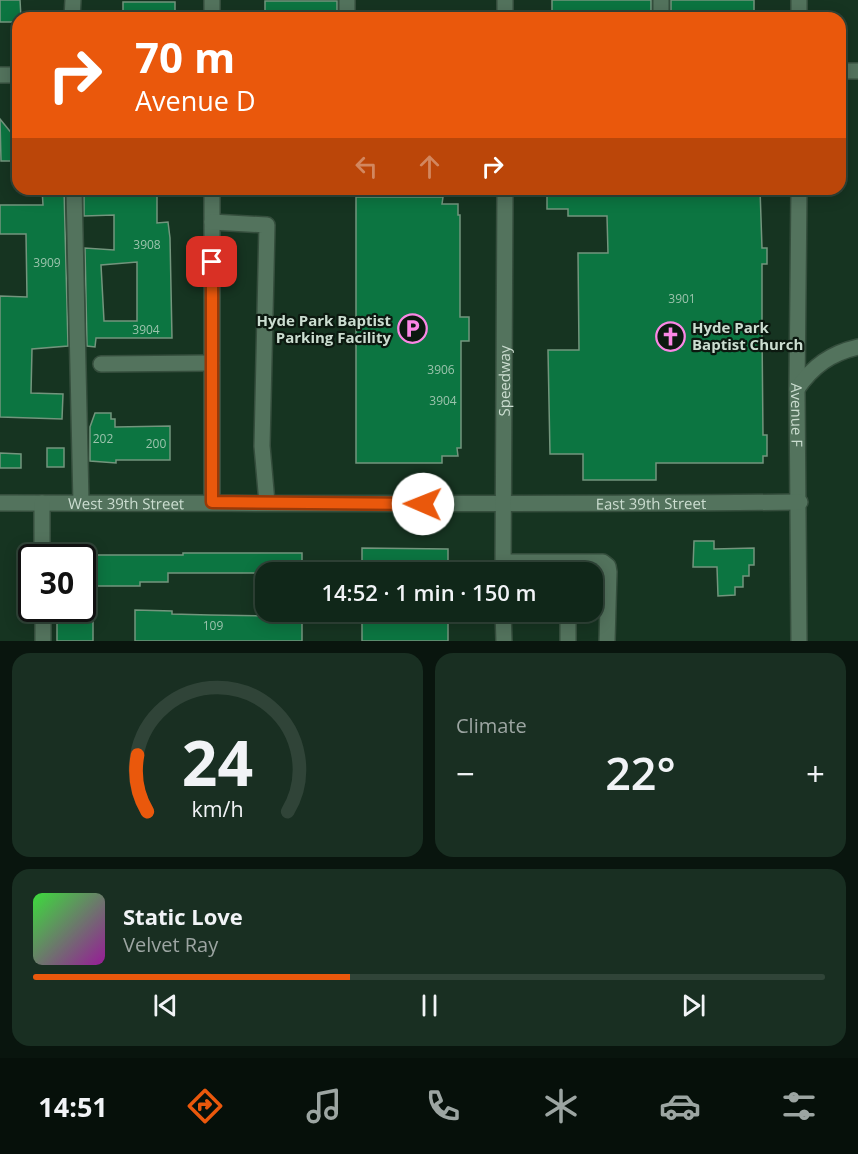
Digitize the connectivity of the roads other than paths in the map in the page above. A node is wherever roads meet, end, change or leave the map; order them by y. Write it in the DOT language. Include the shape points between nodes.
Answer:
graph roads {
  1 [pos="74,195"];
  2 [pos="212,195"];
  3 [pos="505,195"];
  4 [pos="799,195"];
  5 [pos="212,222"];
  6 [pos="858,346"];
  7 [pos="212,363"];
  8 [pos="101,364"];
  9 [pos="797,389"];
  10 [pos="212,502"];
  11 [pos="267,502"];
  12 [pos="800,502"];
  13 [pos="0,503"];
  14 [pos="42,503"];
  15 [pos="81,503"];
  16 [pos="503,505"];
  17 [pos="42,544"];
  18 [pos="503,562"];
  19 [pos="603,562"];
  20 [pos="43,622"];
  21 [pos="504,622"];
  22 [pos="568,622"];
  23 [pos="43,641"];
  24 [pos="504,641"];
  25 [pos="568,641"];
  26 [pos="607,641"];
  27 [pos="799,641"];
  1 -- 15 [label="street"];
  2 -- 5 [label="street"];
  3 -- 16 [label="street, Speedway"];
  4 -- 9 [label="street, Avenue F"];
  5 -- 7 [label="street"];
  5 -- 11 [label="street" via="267,225 262,446"];
  6 -- 9 [label="street" via="841,351 809,371"];
  7 -- 8 [label="street"];
  7 -- 10 [label="street"];
  9 -- 12 [label="street, Avenue F"];
  10 -- 11 [label="street, West 39th Street"];
  10 -- 15 [label="street, West 39th Street"];
  11 -- 16 [label="street, West 39th Street"];
  12 -- 16 [label="street, East 39th Street"];
  12 -- 27 [label="street, Avenue F"];
  13 -- 14 [label="street, West 39th Street"];
  14 -- 15 [label="street, West 39th Street"];
  14 -- 17 [label="street"];
  16 -- 18 [label="street, Speedway"];
  19 -- 26 [label="street" via="608,566"];
  20 -- 23 [label="street"];
  21 -- 24 [label="street"];
  22 -- 25 [label="street"];
}
